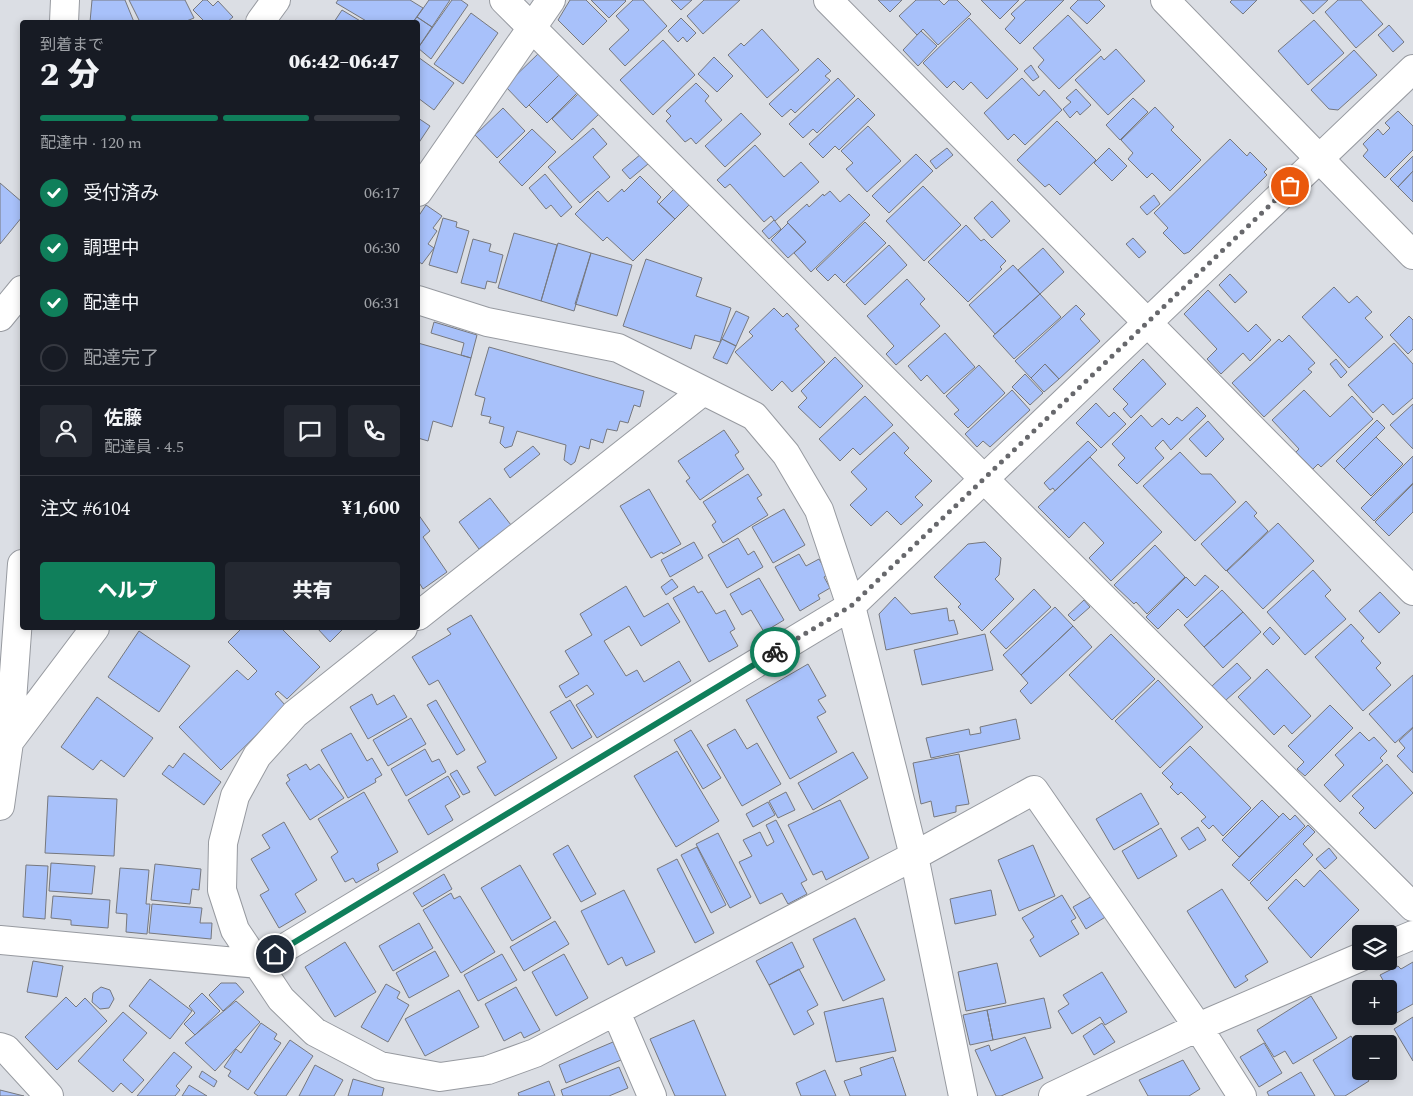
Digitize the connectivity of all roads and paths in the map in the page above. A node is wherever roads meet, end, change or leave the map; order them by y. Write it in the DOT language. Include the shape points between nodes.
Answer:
graph roads {
  1 [pos="65,0"];
  2 [pos="276,0"];
  3 [pos="504,0"];
  4 [pos="552,0"];
  5 [pos="828,0"];
  6 [pos="1165,0"];
  7 [pos="64,20"];
  8 [pos="261,20"];
  9 [pos="532,30"];
  10 [pos="1413,69"];
  11 [pos="1319,158"];
  12 [pos="420,189"];
  13 [pos="1413,255"];
  14 [pos="20,292"];
  15 [pos="420,301"];
  16 [pos="0,317"];
  17 [pos="1147,323"];
  18 [pos="702,392"];
  19 [pos="984,479"];
  20 [pos="20,591"];
  21 [pos="1413,591"];
  22 [pos="851,606"];
  23 [pos="420,614"];
  24 [pos="93,630"];
  25 [pos="400,630"];
  26 [pos="9,742"];
  27 [pos="0,806"];
  28 [pos="914,856"];
  29 [pos="1413,907"];
  30 [pos="1413,935"];
  31 [pos="0,940"];
  32 [pos="1397,942"];
  33 [pos="1352,961"];
  34 [pos="258,964"];
  35 [pos="616,1012"];
  36 [pos="1198,1027"];
  37 [pos="0,1047"];
  38 [pos="49,1096"];
  39 [pos="652,1096"];
  40 [pos="963,1096"];
  41 [pos="1053,1096"];
  42 [pos="1242,1096"];
  1 -- 7 [label="street"];
  2 -- 8 [label="street"];
  3 -- 9 [label="street"];
  4 -- 9 [label="street"];
  5 -- 17 [label="street"];
  6 -- 11 [label="street"];
  9 -- 12 [label="street"];
  9 -- 19 [label="street"];
  10 -- 11 [label="street"];
  11 -- 13 [label="street"];
  11 -- 17 [label="street"];
  14 -- 16 [label="street"];
  15 -- 18 [label="street" via="487,322 618,348"];
  17 -- 19 [label="street"];
  17 -- 21 [label="street"];
  18 -- 22 [label="street" via="754,416 786,454 819,510"];
  18 -- 23 [label="street"];
  19 -- 22 [label="street"];
  19 -- 29 [label="street"];
  20 -- 26 [label="street"];
  22 -- 28 [label="street"];
  22 -- 34 [label="street"];
  24 -- 26 [label="street"];
  25 -- 34 [label="street" via="295,714 257,756 235,796 222,843 222,890 235,930"];
  26 -- 27 [label="street"];
  28 -- 35 [label="street"];
  28 -- 36 [label="street" via="1034,790"];
  28 -- 40 [label="street"];
  30 -- 32 [label="street"];
  31 -- 34 [label="street"];
  33 -- 36 [label="street"];
  34 -- 35 [label="street" via="281,1000 315,1032 380,1066 440,1077 488,1070 535,1053"];
  35 -- 39 [label="street"];
  36 -- 41 [label="street"];
  36 -- 42 [label="street"];
  37 -- 38 [label="street" via="6,1049"];
}
